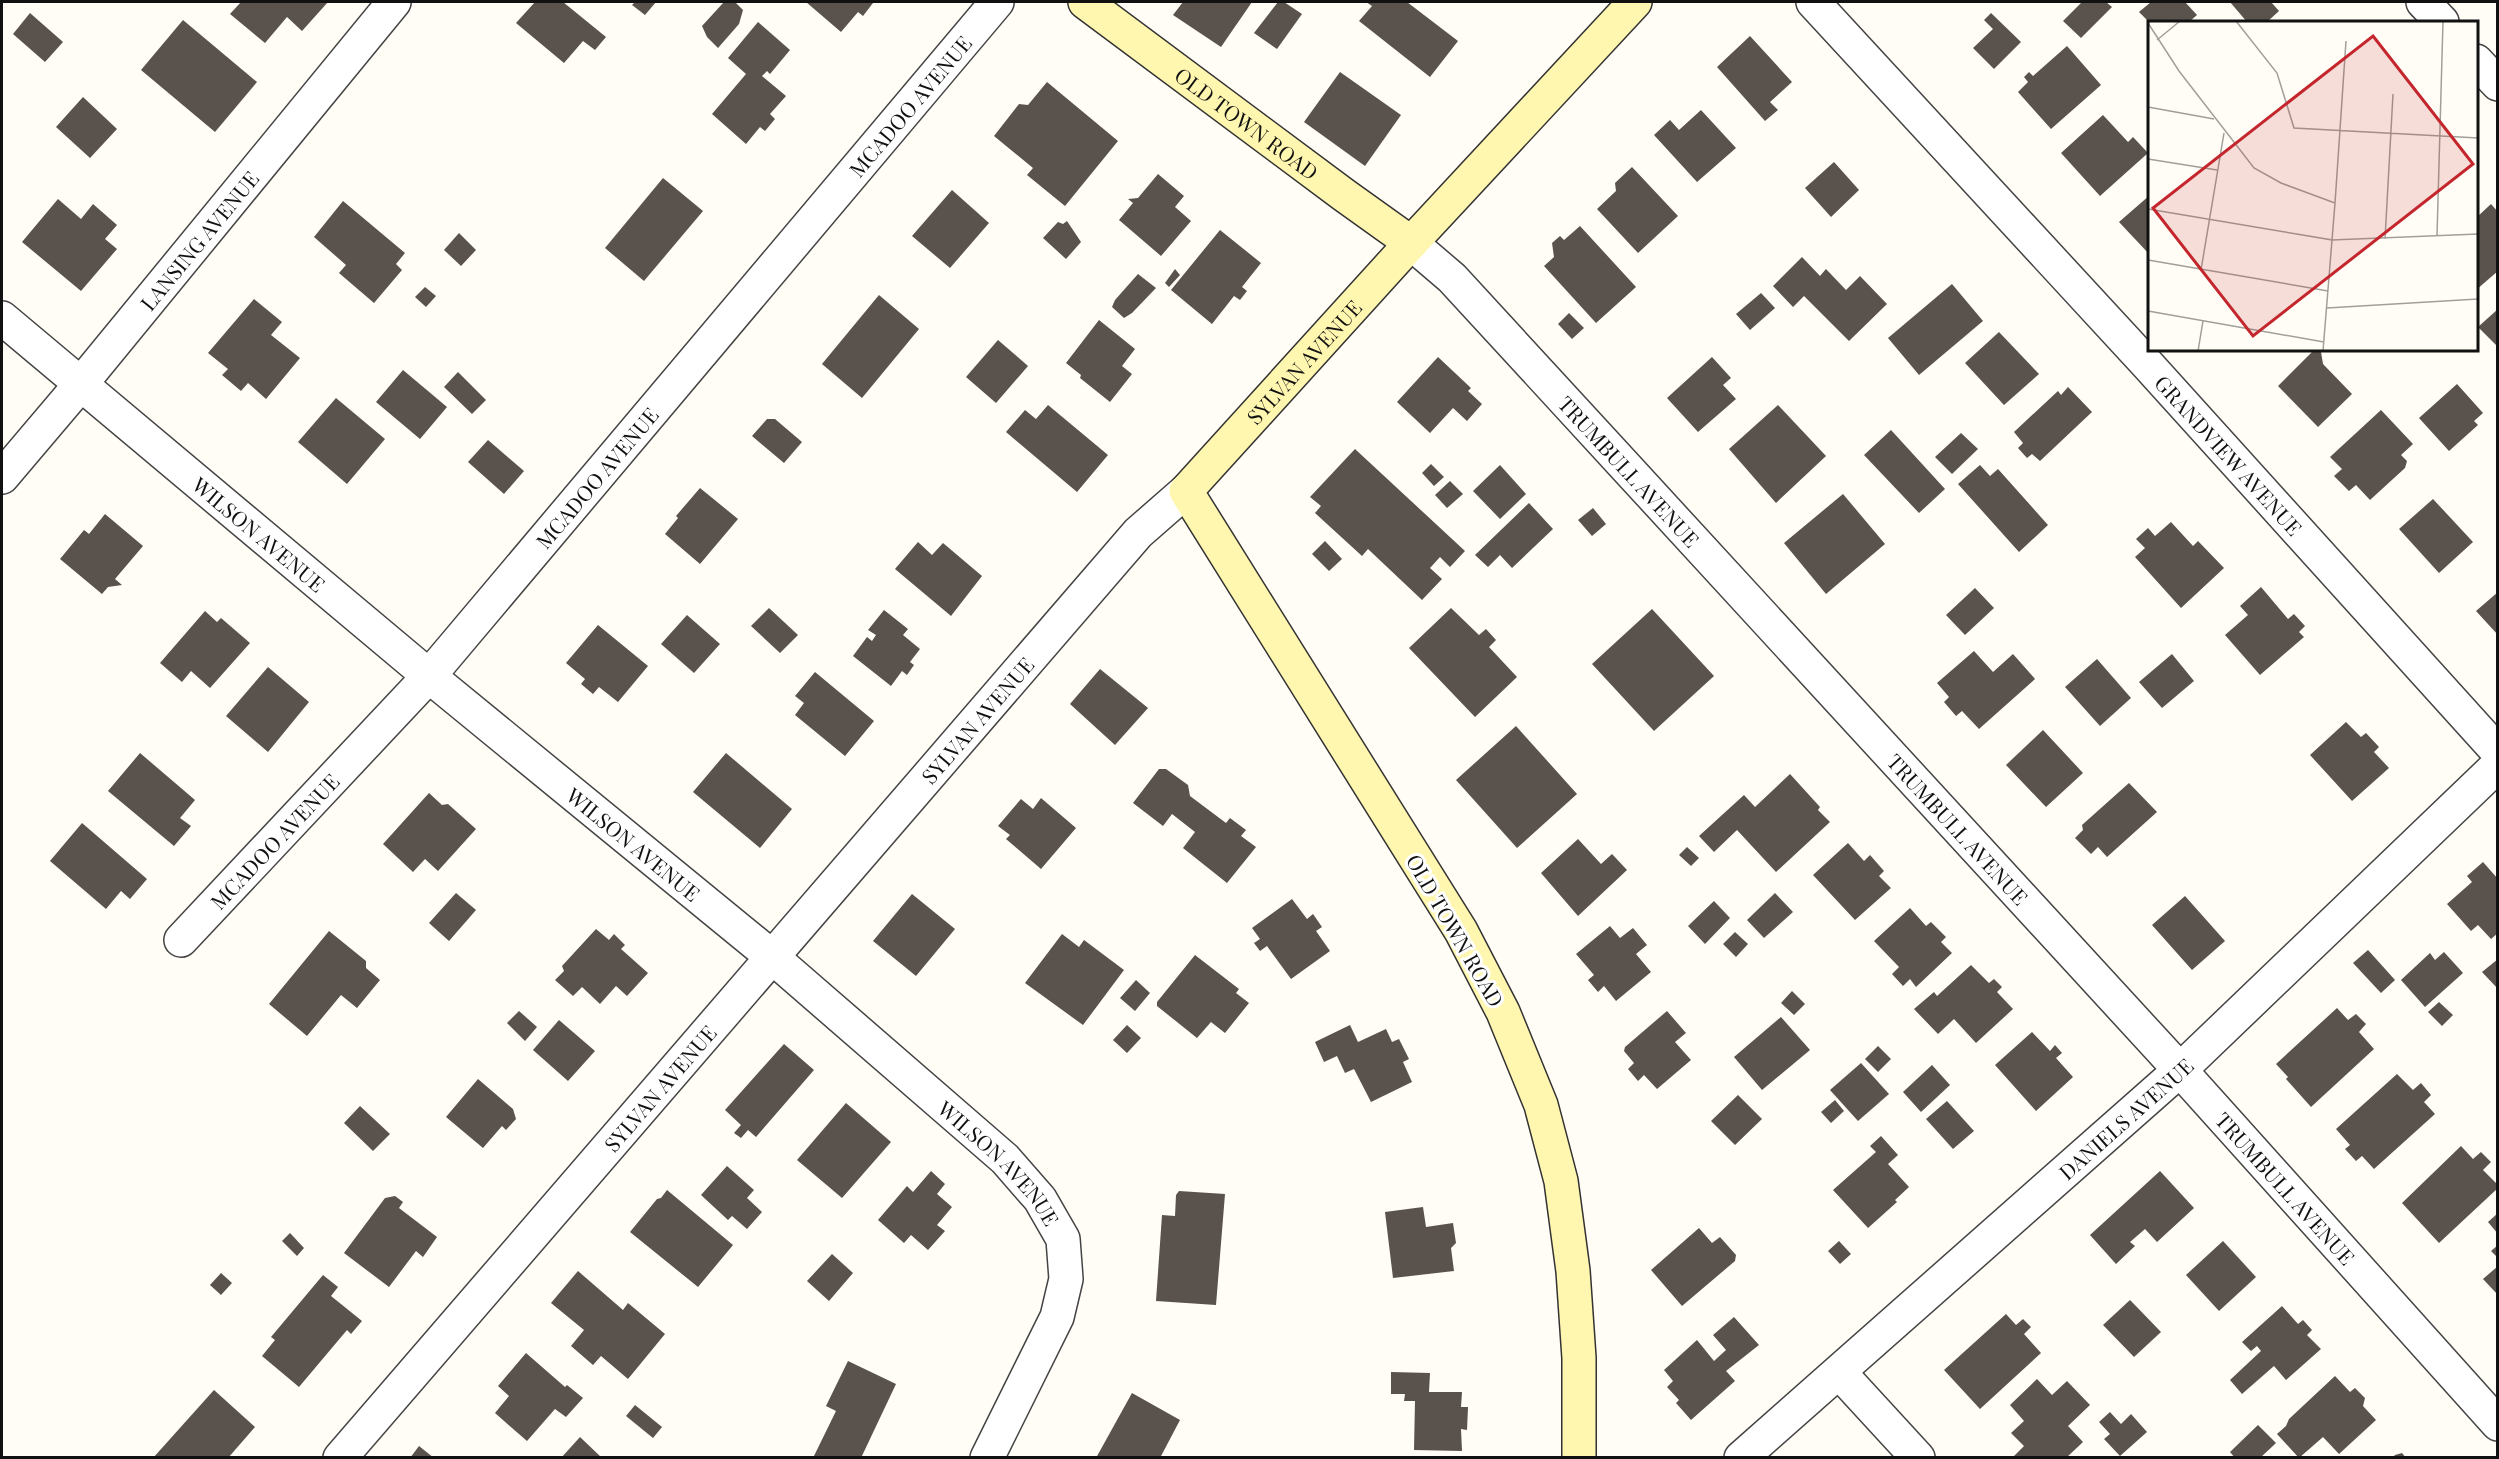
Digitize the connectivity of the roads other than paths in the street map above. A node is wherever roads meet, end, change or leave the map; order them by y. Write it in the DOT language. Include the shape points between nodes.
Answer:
graph roads {
  1 [pos="394,2"];
  2 [pos="997,2"];
  3 [pos="1085,2"];
  4 [pos="1635,2"];
  5 [pos="1813,2"];
  6 [pos="2423,2"];
  7 [pos="2441,21"];
  8 [pos="2478,63"];
  9 [pos="2498,84"];
  10 [pos="1411,243"];
  11 [pos="2,318"];
  12 [pos="80,385"];
  13 [pos="2,477"];
  14 [pos="1186,491"];
  15 [pos="429,676"];
  16 [pos="2498,752"];
  17 [pos="2498,765"];
  18 [pos="181,940"];
  19 [pos="771,956"];
  20 [pos="2180,1070"];
  21 [pos="1839,1372"];
  22 [pos="2498,1424"];
  23 [pos="340,1458"];
  24 [pos="987,1458"];
  25 [pos="1579,1458"];
  26 [pos="1741,1458"];
  27 [pos="1918,1458"];
  1 -- 12 [label="street, LANSING AVENUE"];
  2 -- 15 [label="street, MCADOO AVENUE"];
  3 -- 10 [label="main road, OLD TOWN ROAD"];
  4 -- 10 [label="main road, SYLVAN AVENUE"];
  5 -- 16 [label="street, GRANDVIEW AVENUE"];
  6 -- 7 [label="street"];
  8 -- 9 [label="street"];
  10 -- 14 [label="main road, SYLVAN AVENUE"];
  10 -- 20 [label="street, TRUMBULL AVENUE" via="1452,278"];
  11 -- 12 [label="street, WILSON AVENUE"];
  12 -- 13 [label="street, LANSING AVENUE"];
  12 -- 15 [label="street, WILSON AVENUE"];
  14 -- 19 [label="street, SYLVAN AVENUE" via="1138,533"];
  14 -- 25 [label="main road, OLD TOWN ROAD" via="1461,930 1503,1012 1537,1094 1561,1181 1573,1271 1579,1358"];
  15 -- 18 [label="street, MCADOO AVENUE"];
  15 -- 19 [label="street, WILSON AVENUE"];
  17 -- 20 [label="street, DANIELS AVENUE"];
  19 -- 23 [label="street, SYLVAN AVENUE"];
  19 -- 24 [label="street, WILSON AVENUE" via="1005,1159 1040,1199 1063,1239 1066,1279 1057,1317"];
  20 -- 21 [label="street, DANIELS AVENUE"];
  20 -- 22 [label="street, TRUMBULL AVENUE"];
  21 -- 26 [label="street, DANIELS AVENUE"];
  21 -- 27 [label="street"];
}
